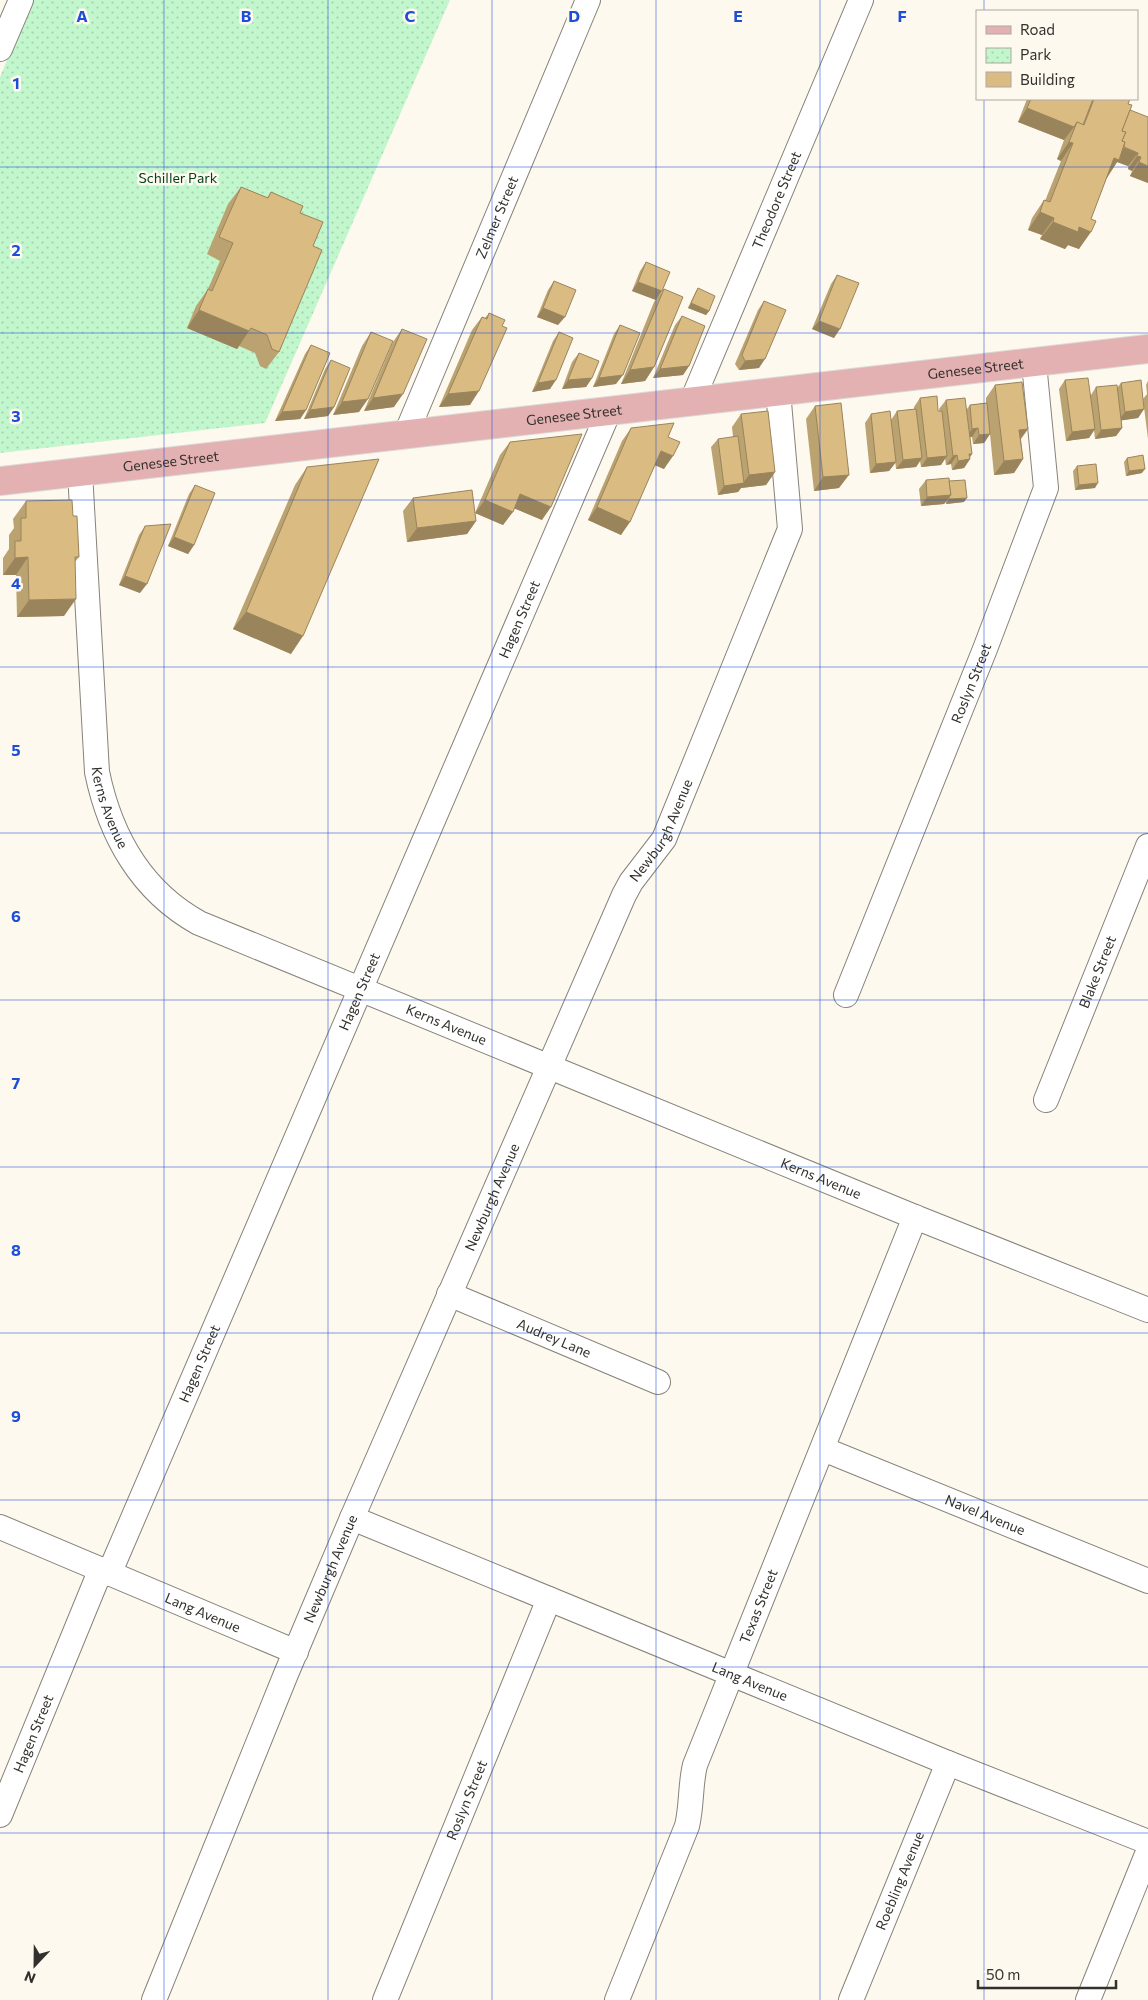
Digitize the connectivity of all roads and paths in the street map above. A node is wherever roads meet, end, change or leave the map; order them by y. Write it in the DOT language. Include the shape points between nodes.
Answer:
graph roads {
  1 [pos="21,0"];
  2 [pos="588,0"];
  3 [pos="861,0"];
  4 [pos="0,49"];
  5 [pos="1148,349"];
  6 [pos="1034,363"];
  7 [pos="778,391"];
  8 [pos="692,401"];
  9 [pos="609,411"];
  10 [pos="406,434"];
  11 [pos="80,472"];
  12 [pos="0,481"];
  13 [pos="1148,846"];
  14 [pos="360,989"];
  15 [pos="846,995"];
  16 [pos="548,1067"];
  17 [pos="1046,1100"];
  18 [pos="915,1217"];
  19 [pos="449,1294"];
  20 [pos="1148,1310"];
  21 [pos="658,1382"];
  22 [pos="823,1449"];
  23 [pos="352,1518"];
  24 [pos="0,1527"];
  25 [pos="105,1572"];
  26 [pos="1148,1581"];
  27 [pos="549,1600"];
  28 [pos="296,1652"];
  29 [pos="731,1674"];
  30 [pos="948,1763"];
  31 [pos="0,1815"];
  32 [pos="1148,1842"];
  33 [pos="1148,1852"];
  34 [pos="154,2000"];
  35 [pos="385,2000"];
  36 [pos="616,2000"];
  37 [pos="851,2000"];
  38 [pos="1088,2000"];
  1 -- 4 [label="street"];
  2 -- 10 [label="street, Zelmer Street"];
  3 -- 8 [label="street, Theodore Street"];
  5 -- 6 [label="main road, Genesee Street"];
  6 -- 7 [label="main road, Genesee Street"];
  6 -- 15 [label="street, Roslyn Street" via="1046,488"];
  7 -- 8 [label="main road, Genesee Street"];
  7 -- 16 [label="street, Newburgh Avenue" via="790,529 664,839 624,895"];
  8 -- 9 [label="main road, Genesee Street"];
  9 -- 10 [label="main road, Genesee Street"];
  9 -- 14 [label="street, Hagen Street"];
  10 -- 11 [label="main road, Genesee Street"];
  11 -- 12 [label="main road, Genesee Street"];
  11 -- 14 [label="street, Kerns Avenue" via="97,772 112,826 137,868 186,916"];
  13 -- 17 [label="street, Blake Street"];
  14 -- 16 [label="street, Kerns Avenue"];
  14 -- 25 [label="street, Hagen Street"];
  16 -- 18 [label="street, Kerns Avenue"];
  16 -- 19 [label="street, Newburgh Avenue"];
  18 -- 20 [label="street, Kerns Avenue"];
  18 -- 22 [label="street, Texas Street"];
  19 -- 21 [label="street, Audrey Lane"];
  19 -- 23 [label="street, Newburgh Avenue"];
  22 -- 26 [label="street, Navel Avenue"];
  22 -- 29 [label="street, Texas Street"];
  23 -- 27 [label="street, Lang Avenue"];
  23 -- 28 [label="street, Newburgh Avenue"];
  24 -- 25 [label="street, Lang Avenue"];
  25 -- 28 [label="street, Lang Avenue"];
  25 -- 31 [label="street, Hagen Street"];
  27 -- 29 [label="street, Lang Avenue"];
  27 -- 35 [label="street, Roslyn Street"];
  28 -- 34 [label="street, Newburgh Avenue"];
  29 -- 30 [label="street, Lang Avenue"];
  29 -- 36 [label="street, Texas Street" via="695,1765 687,1826"];
  30 -- 32 [label="street, Lang Avenue"];
  30 -- 37 [label="street, Roebling Avenue"];
  33 -- 38 [label="street"];
}
